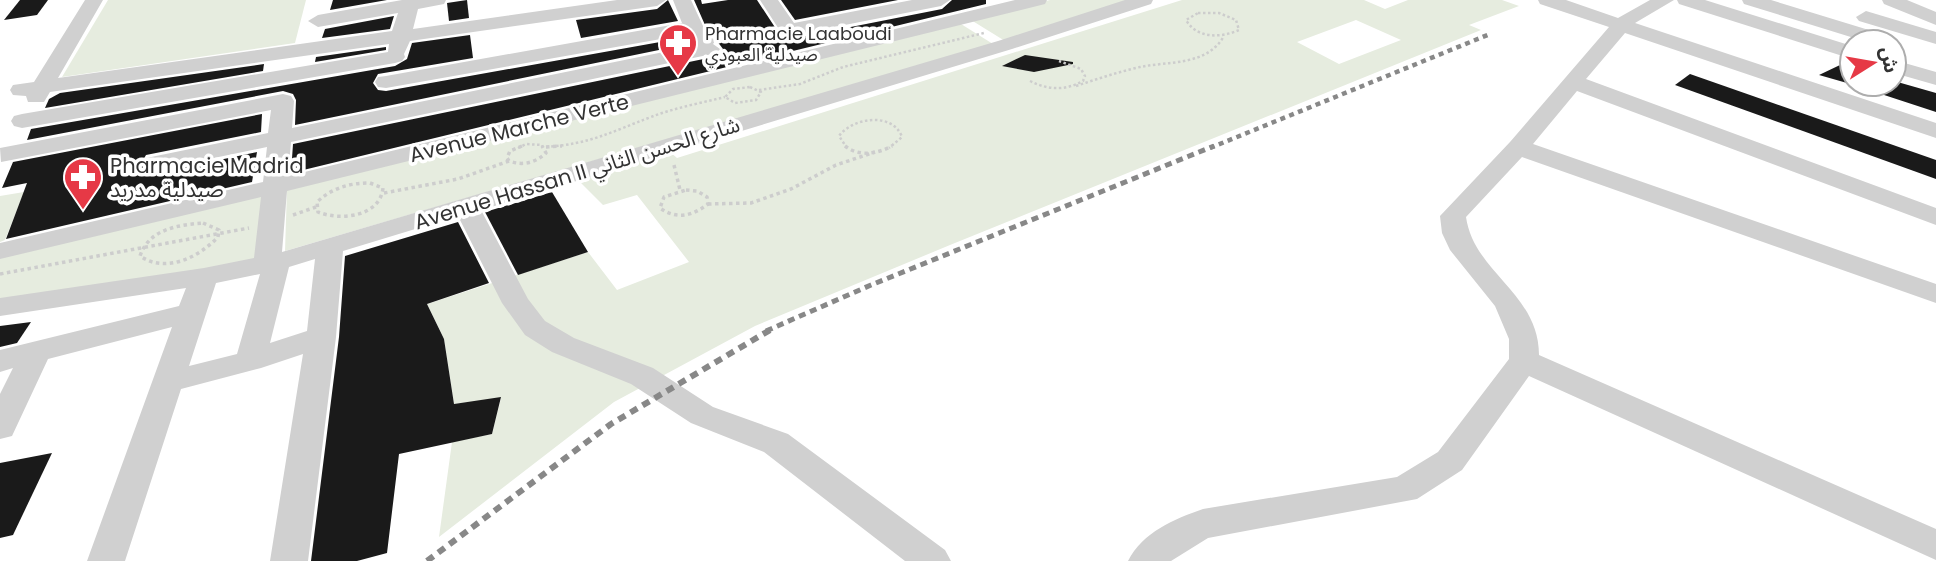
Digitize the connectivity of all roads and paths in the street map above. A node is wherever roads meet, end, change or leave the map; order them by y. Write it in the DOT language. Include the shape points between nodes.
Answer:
graph roads {
  1 [pos="79,0"];
  2 [pos="94,0"];
  3 [pos="321,0"];
  4 [pos="437,0"];
  5 [pos="657,0"];
  6 [pos="682,0"];
  7 [pos="769,0"];
  8 [pos="856,0"];
  9 [pos="942,0"];
  10 [pos="1038,0"];
  11 [pos="1144,0"];
  12 [pos="1547,0"];
  13 [pos="1576,0"];
  14 [pos="1665,0"];
  15 [pos="1686,0"];
  16 [pos="1751,0"];
  17 [pos="1810,0"];
  18 [pos="1868,0"];
  19 [pos="1893,0"];
  20 [pos="411,2"];
  21 [pos="623,2"];
  22 [pos="535,8"];
  23 [pos="871,14"];
  24 [pos="963,19"];
  25 [pos="1936,19"];
  26 [pos="317,20"];
  27 [pos="694,27"];
  28 [pos="1621,27"];
  29 [pos="1842,28"];
  30 [pos="984,33"];
  31 [pos="896,35"];
  32 [pos="402,36"];
  33 [pos="1224,36"];
  34 [pos="640,37"];
  35 [pos="1936,38"];
  36 [pos="1005,45"];
  37 [pos="311,48"];
  38 [pos="1908,48"];
  39 [pos="710,49"];
  40 [pos="1838,49"];
  41 [pos="275,53"];
  42 [pos="531,56"];
  43 [pos="395,57"];
  44 [pos="1936,57"];
  45 [pos="653,61"];
  46 [pos="1059,61"];
  47 [pos="1908,70"];
  48 [pos="735,75"];
  49 [pos="272,76"];
  50 [pos="1936,79"];
  51 [pos="1030,80"];
  52 [pos="386,82"];
  53 [pos="1574,82"];
  54 [pos="538,85"];
  55 [pos="1076,86"];
  56 [pos="32,88"];
  57 [pos="671,90"];
  58 [pos="759,90"];
  59 [pos="725,97"];
  60 [pos="275,102"];
  61 [pos="378,116"];
  62 [pos="1936,120"];
  63 [pos="11,122"];
  64 [pos="543,122"];
  65 [pos="1936,131"];
  66 [pos="280,136"];
  67 [pos="1936,146"];
  68 [pos="545,147"];
  69 [pos="1518,147"];
  70 [pos="875,152"];
  71 [pos="0,156"];
  72 [pos="509,161"];
  73 [pos="156,163"];
  74 [pos="369,164"];
  75 [pos="674,165"];
  76 [pos="274,186"];
  77 [pos="680,190"];
  78 [pos="384,193"];
  79 [pos="708,204"];
  80 [pos="466,206"];
  81 [pos="1936,217"];
  82 [pos="271,223"];
  83 [pos="218,234"];
  84 [pos="330,247"];
  85 [pos="141,250"];
  86 [pos="0,251"];
  87 [pos="272,263"];
  88 [pos="0,274"];
  89 [pos="204,278"];
  90 [pos="1936,295"];
  91 [pos="0,307"];
  92 [pos="191,313"];
  93 [pos="321,337"];
  94 [pos="36,353"];
  95 [pos="0,361"];
  96 [pos="250,361"];
  97 [pos="1524,361"];
  98 [pos="167,382"];
  99 [pos="0,427"];
  100 [pos="1936,545"];
  101 [pos="106,561"];
  102 [pos="289,561"];
  103 [pos="932,561"];
  104 [pos="1147,561"];
  1 -- 56 [label="street"];
  2 -- 56 [label="street"];
  3 -- 26 [label="street"];
  4 -- 20 [label="street"];
  5 -- 21 [label="street"];
  6 -- 27 [label="street"];
  7 -- 23 [label="street" via="789,30"];
  8 -- 23 [label="street"];
  9 -- 23 [label="street"];
  9 -- 24 [label="street"];
  10 -- 24 [label="street, Avenue Marche Verte"];
  11 -- 36 [label="street, Avenue Hassan II شارع الحسن الثاني"];
  12 -- 28 [label="street"];
  13 -- 28 [label="street"];
  14 -- 28 [label="street"];
  15 -- 40 [label="street"];
  16 -- 29 [label="street"];
  17 -- 35 [label="street"];
  18 -- 25 [label="street"];
  19 -- 25 [label="street"];
  20 -- 26 [label="street"];
  20 -- 32 [label="street"];
  21 -- 22 [label="street"];
  21 -- 34 [label="street"];
  22 -- 32 [label="street"];
  23 -- 31 [label="street"];
  24 -- 30 [label="street"];
  24 -- 31 [label="street, Avenue Marche Verte"];
  26 -- 37 [label="street"];
  27 -- 34 [label="street"];
  27 -- 39 [label="street"];
  28 -- 53 [label="street"];
  28 -- 62 [label="street"];
  28 -- 65 [label="street"];
  28 -- 67 [label="street"];
  30 -- 36 [label="street"];
  30 -- 58 [label="path" via="843,68 800,84"];
  31 -- 48 [label="street, Avenue Marche Verte"];
  32 -- 37 [label="street"];
  32 -- 43 [label="street"];
  33 -- 33 [label="path" via="1239,30 1229,16 1198,13 1186,20 1201,34"];
  33 -- 55 [label="path" via="1219,45 1199,56 1136,67"];
  34 -- 42 [label="street"];
  34 -- 45 [label="street"];
  36 -- 80 [label="street, Avenue Hassan II شارع الحسن الثاني"];
  37 -- 41 [label="street"];
  38 -- 44 [label="street"];
  39 -- 45 [label="street"];
  39 -- 48 [label="street"];
  41 -- 49 [label="street"];
  41 -- 56 [label="street"];
  42 -- 52 [label="street"];
  42 -- 54 [label="street"];
  43 -- 49 [label="street"];
  43 -- 52 [label="street"];
  45 -- 54 [label="street"];
  45 -- 57 [label="street"];
  46 -- 55 [label="path" via="1081,69 1085,76"];
  47 -- 50 [label="street"];
  48 -- 57 [label="street, Avenue Marche Verte"];
  49 -- 60 [label="street"];
  49 -- 63 [label="street"];
  51 -- 55 [label="path" via="1052,89"];
  52 -- 61 [label="street"];
  53 -- 69 [label="street"];
  53 -- 81 [label="street"];
  54 -- 61 [label="street"];
  54 -- 64 [label="street"];
  56 -- 63 [label="street"];
  57 -- 64 [label="street, Avenue Marche Verte"];
  58 -- 59 [label="path" via="738,87"];
  58 -- 59 [label="path" via="761,95 751,102 734,103"];
  59 -- 68 [label="path" via="652,116 613,134"];
  60 -- 66 [label="street"];
  60 -- 71 [label="street"];
  61 -- 66 [label="street"];
  61 -- 74 [label="street"];
  63 -- 71 [label="street"];
  64 -- 74 [label="street, Avenue Marche Verte"];
  66 -- 73 [label="street"];
  66 -- 76 [label="street"];
  68 -- 72 [label="path" via="520,146 508,155"];
  68 -- 72 [label="path" via="544,157 532,162"];
  69 -- 90 [label="street"];
  69 -- 97 [label="street" via="1453,216 1452,228 1515,313 1527,346"];
  70 -- 70 [label="path" via="898,143 902,137 899,129 877,120 843,129 839,136 847,148"];
  70 -- 79 [label="path" via="751,202"];
  72 -- 78 [label="path" via="458,179"];
  74 -- 76 [label="street, Avenue Marche Verte"];
  75 -- 77 [label="path"];
  76 -- 82 [label="street"];
  76 -- 86 [label="street, Avenue Marche Verte"];
  77 -- 79 [label="path" via="702,192"];
  77 -- 79 [label="path" via="664,197 660,203 663,213 684,216"];
  78 -- 78 [label="path" via="370,183 351,184 323,196 316,207 324,216 344,217 367,211"];
  80 -- 84 [label="street, Avenue Hassan II شارع الحسن الثاني"];
  80 -- 103 [label="street" via="516,303 535,328 563,345 642,376 702,415 776,443"];
  82 -- 83 [label="path"];
  82 -- 87 [label="street"];
  83 -- 85 [label="path"];
  83 -- 85 [label="path" via="214,226 187,224 154,236"];
  83 -- 85 [label="path" via="200,253 166,264 145,261"];
  84 -- 87 [label="street, Avenue Hassan II شارع الحسن الثاني"];
  84 -- 93 [label="street"];
  85 -- 88 [label="path"];
  87 -- 89 [label="street, Avenue Hassan II شارع الحسن الثاني"];
  87 -- 96 [label="street"];
  89 -- 91 [label="street, Avenue Hassan II شارع الحسن الثاني"];
  89 -- 92 [label="street"];
  92 -- 94 [label="street"];
  92 -- 98 [label="street"];
  93 -- 96 [label="street"];
  93 -- 102 [label="street"];
  94 -- 95 [label="street"];
  94 -- 99 [label="street"];
  96 -- 98 [label="street"];
  97 -- 100 [label="street"];
  97 -- 104 [label="street" via="1450,461 1426,478 1378,495 1203,524 1161,545"];
  98 -- 101 [label="street"];
}
